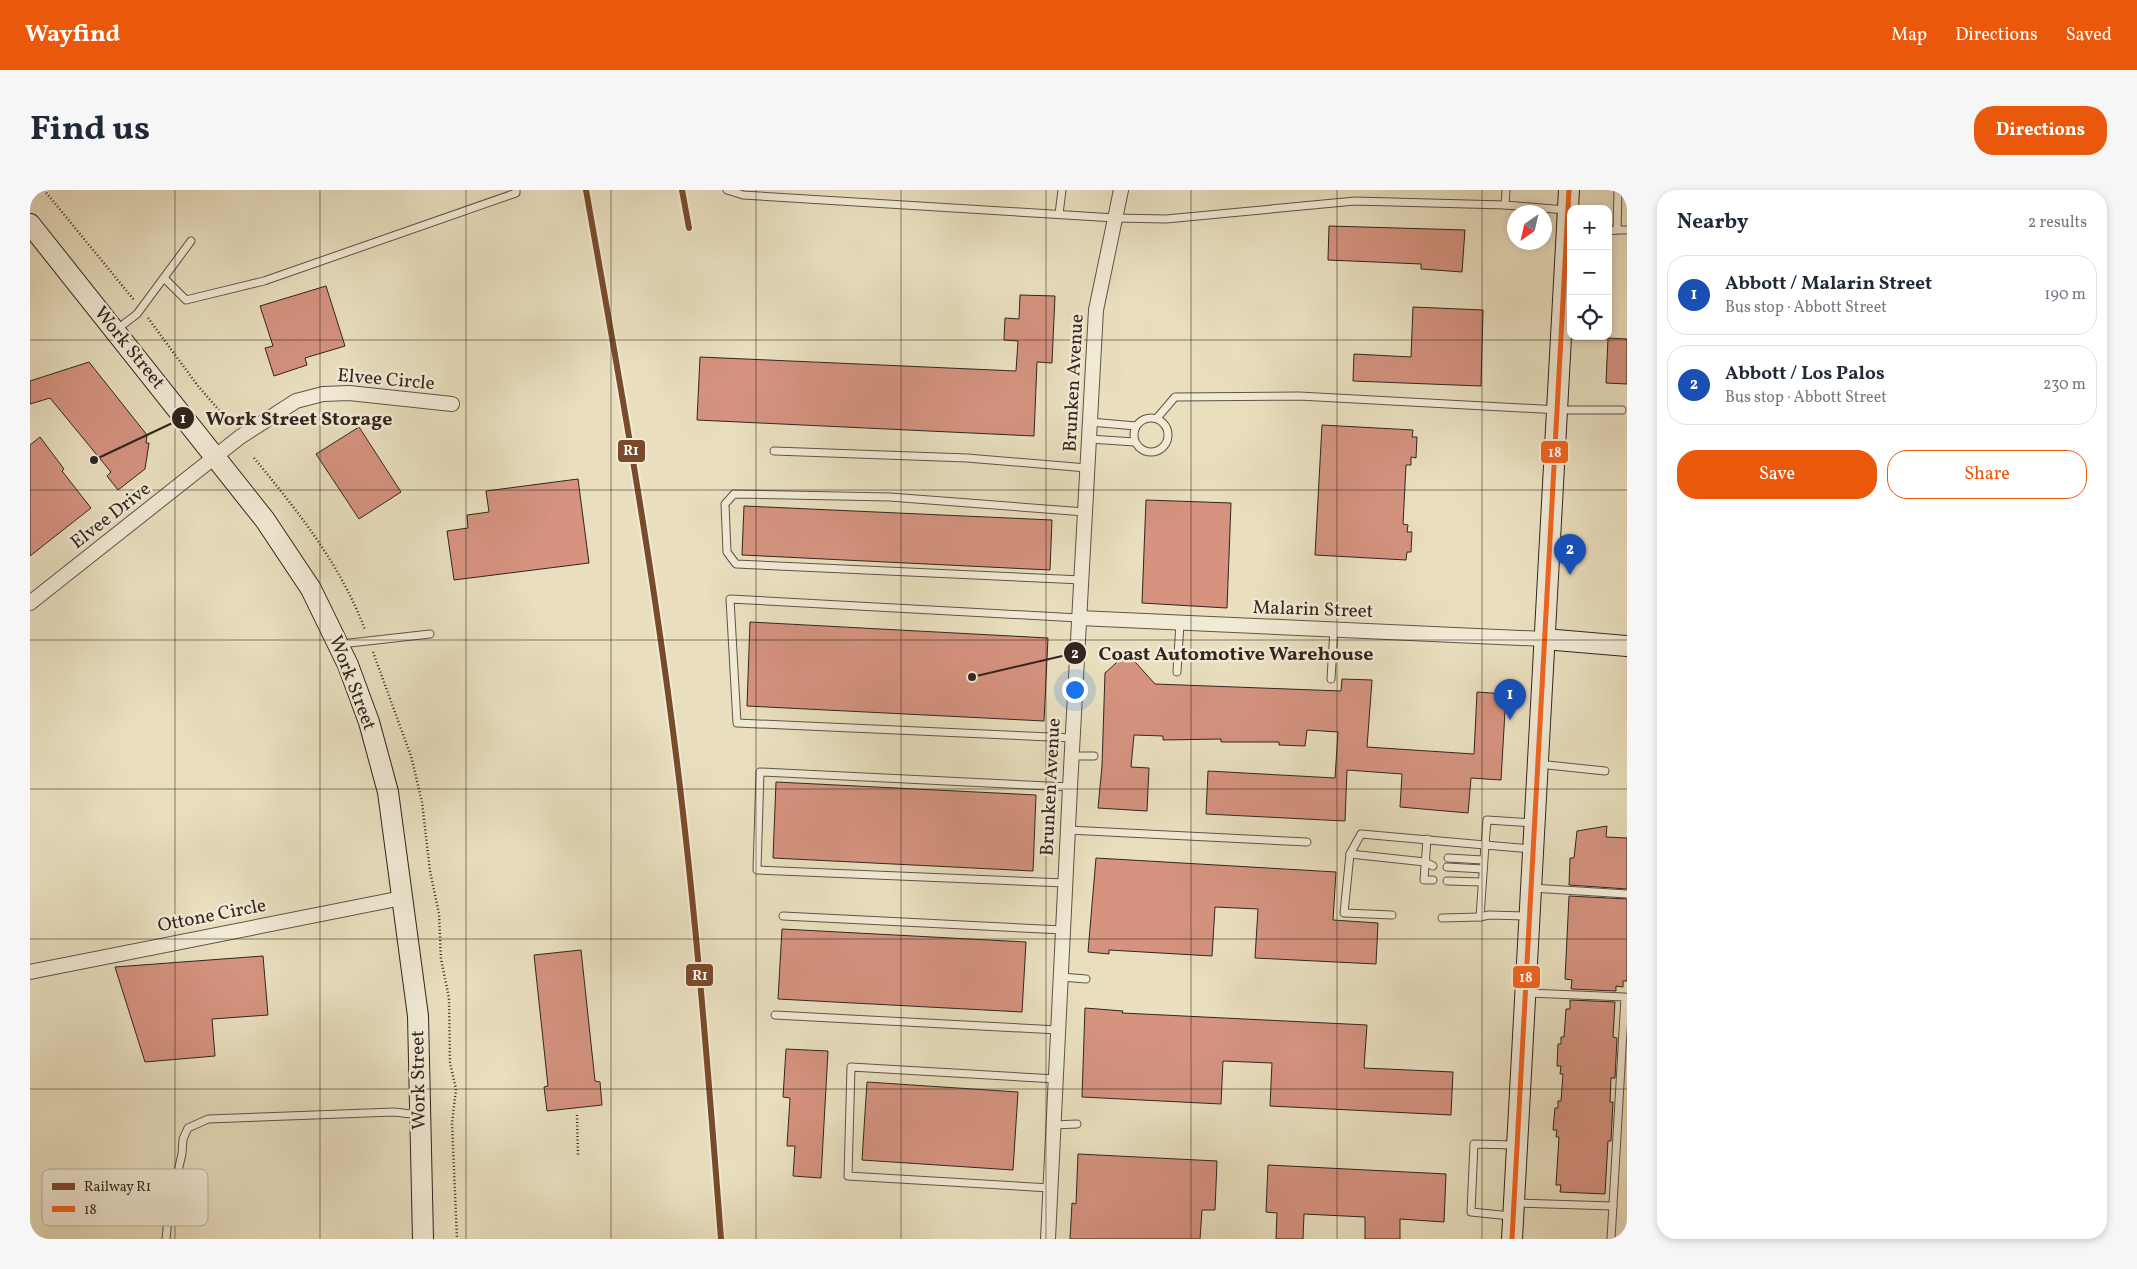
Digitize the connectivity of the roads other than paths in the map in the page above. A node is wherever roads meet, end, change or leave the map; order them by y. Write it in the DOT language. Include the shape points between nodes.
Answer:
graph roads {
  1 [pos="516,190"];
  2 [pos="727,190"];
  3 [pos="1062,190"];
  4 [pos="1121,190"];
  5 [pos="1506,190"];
  6 [pos="1569,190"];
  7 [pos="1618,190"];
  8 [pos="1505,205"];
  9 [pos="1568,205"];
  10 [pos="1567,210"];
  11 [pos="1059,214"];
  12 [pos="1115,218"];
  13 [pos="30,224"];
  14 [pos="1617,230"];
  15 [pos="1627,230"];
  16 [pos="1612,231"];
  17 [pos="191,241"];
  18 [pos="1568,250"];
  19 [pos="164,278"];
  20 [pos="115,331"];
  21 [pos="452,404"];
  22 [pos="1559,410"];
  23 [pos="1622,410"];
  24 [pos="1157,418"];
  25 [pos="1090,422"];
  26 [pos="1136,426"];
  27 [pos="1089,439"];
  28 [pos="1135,442"];
  29 [pos="774,451"];
  30 [pos="215,458"];
  31 [pos="1087,468"];
  32 [pos="1085,512"];
  33 [pos="1082,580"];
  34 [pos="30,603"];
  35 [pos="1080,618"];
  36 [pos="1180,622"];
  37 [pos="1334,629"];
  38 [pos="430,634"];
  39 [pos="1544,639"];
  40 [pos="338,645"];
  41 [pos="1627,646"];
  42 [pos="1177,672"];
  43 [pos="1331,679"];
  44 [pos="1073,738"];
  45 [pos="1071,756"];
  46 [pos="1094,756"];
  47 [pos="1538,764"];
  48 [pos="1605,771"];
  49 [pos="1070,787"];
  50 [pos="1535,824"];
  51 [pos="1068,830"];
  52 [pos="1427,839"];
  53 [pos="1307,842"];
  54 [pos="1485,845"];
  55 [pos="1534,849"];
  56 [pos="1350,854"];
  57 [pos="1434,858"];
  58 [pos="1448,858"];
  59 [pos="1483,860"];
  60 [pos="1425,862"];
  61 [pos="1433,866"];
  62 [pos="1447,867"];
  63 [pos="1483,869"];
  64 [pos="1433,880"];
  65 [pos="1447,881"];
  66 [pos="1482,882"];
  67 [pos="1065,883"];
  68 [pos="1532,888"];
  69 [pos="1627,894"];
  70 [pos="402,898"];
  71 [pos="1392,915"];
  72 [pos="783,916"];
  73 [pos="1531,916"];
  74 [pos="1480,917"];
  75 [pos="1442,918"];
  76 [pos="1063,930"];
  77 [pos="30,972"];
  78 [pos="1060,977"];
  79 [pos="1086,979"];
  80 [pos="1526,993"];
  81 [pos="775,1015"];
  82 [pos="1058,1030"];
  83 [pos="1056,1079"];
  84 [pos="420,1115"];
  85 [pos="1077,1124"];
  86 [pos="1054,1125"];
  87 [pos="1518,1145"];
  88 [pos="179,1169"];
  89 [pos="1050,1188"];
  90 [pos="1613,1206"];
  91 [pos="1514,1210"];
  92 [pos="167,1226"];
  93 [pos="166,1239"];
  94 [pos="423,1239"];
  95 [pos="1048,1239"];
  96 [pos="1512,1239"];
  97 [pos="1611,1239"];
  1 -- 19 [label="lane" via="516,193 264,281 186,300"];
  2 -- 11 [label="lane" via="743,195"];
  3 -- 11 [label="lane"];
  4 -- 12 [label="street, Brunken Avenue"];
  5 -- 8 [label="lane"];
  6 -- 9 [label="street"];
  7 -- 14 [label="lane"];
  8 -- 10 [label="lane"];
  8 -- 12 [label="lane" via="1356,201 1166,218"];
  11 -- 12 [label="lane"];
  12 -- 25 [label="street, Brunken Avenue" via="1096,310"];
  13 -- 20 [label="street, Work Street"];
  14 -- 15 [label="lane"];
  14 -- 16 [label="lane"];
  17 -- 19 [label="lane"];
  18 -- 22 [label="street"];
  19 -- 20 [label="lane" via="137,314"];
  20 -- 30 [label="street, Work Street"];
  21 -- 30 [label="street, Elvee Circle" via="349,393 323,394 296,401 270,416"];
  22 -- 23 [label="lane"];
  22 -- 24 [label="lane" via="1299,396 1175,397"];
  22 -- 39 [label="street"];
  24 -- 26 [label="lane" via="1148,418"];
  24 -- 28 [label="lane" via="1168,431 1164,447 1148,452"];
  25 -- 26 [label="lane"];
  25 -- 27 [label="street, Brunken Avenue"];
  26 -- 28 [label="lane"];
  27 -- 28 [label="lane"];
  27 -- 31 [label="street, Brunken Avenue"];
  29 -- 31 [label="lane" via="968,458"];
  30 -- 34 [label="street, Elvee Drive"];
  30 -- 40 [label="street, Work Street" via="266,520 311,589"];
  31 -- 32 [label="street, Brunken Avenue"];
  32 -- 33 [label="street, Brunken Avenue"];
  32 -- 33 [label="lane" via="890,497 734,494 725,504 727,552 736,564"];
  33 -- 35 [label="street, Brunken Avenue"];
  35 -- 36 [label="street, Malarin Street"];
  35 -- 44 [label="street, Brunken Avenue"];
  35 -- 44 [label="lane" via="730,599 738,723"];
  36 -- 37 [label="street, Malarin Street"];
  36 -- 42 [label="lane"];
  37 -- 39 [label="street, Malarin Street"];
  37 -- 43 [label="lane"];
  38 -- 40 [label="lane"];
  39 -- 41 [label="street"];
  39 -- 47 [label="street"];
  40 -- 70 [label="street, Work Street" via="369,722 388,792"];
  44 -- 45 [label="street, Brunken Avenue"];
  45 -- 46 [label="lane"];
  45 -- 49 [label="street, Brunken Avenue"];
  47 -- 48 [label="lane"];
  47 -- 50 [label="street"];
  49 -- 51 [label="street, Brunken Avenue"];
  49 -- 67 [label="lane" via="760,772 757,870"];
  50 -- 54 [label="lane" via="1487,820"];
  50 -- 55 [label="street"];
  51 -- 53 [label="lane"];
  51 -- 67 [label="street, Brunken Avenue"];
  52 -- 54 [label="lane"];
  52 -- 56 [label="lane" via="1361,834"];
  52 -- 60 [label="lane"];
  54 -- 55 [label="lane"];
  54 -- 59 [label="lane"];
  55 -- 68 [label="street"];
  56 -- 60 [label="lane"];
  56 -- 71 [label="lane" via="1344,913"];
  57 -- 60 [label="lane"];
  58 -- 59 [label="lane"];
  59 -- 63 [label="lane"];
  60 -- 61 [label="lane"];
  60 -- 64 [label="lane" via="1424,880"];
  62 -- 63 [label="lane"];
  63 -- 66 [label="lane"];
  65 -- 66 [label="lane"];
  66 -- 74 [label="lane"];
  67 -- 76 [label="street, Brunken Avenue"];
  68 -- 69 [label="lane"];
  68 -- 73 [label="street"];
  70 -- 77 [label="street, Ottone Circle"];
  70 -- 84 [label="street, Work Street" via="418,1016"];
  72 -- 76 [label="lane"];
  73 -- 74 [label="lane" via="1489,914"];
  73 -- 80 [label="street"];
  74 -- 75 [label="lane"];
  76 -- 78 [label="street, Brunken Avenue"];
  78 -- 79 [label="lane"];
  78 -- 82 [label="street, Brunken Avenue"];
  80 -- 87 [label="street"];
  80 -- 90 [label="lane" via="1625,997"];
  81 -- 82 [label="lane"];
  82 -- 83 [label="street, Brunken Avenue"];
  83 -- 86 [label="street, Brunken Avenue"];
  83 -- 89 [label="lane" via="850,1067 848,1176"];
  84 -- 88 [label="lane" via="394,1112 208,1119 188,1128"];
  84 -- 94 [label="street, Work Street"];
  85 -- 86 [label="lane"];
  86 -- 89 [label="street, Brunken Avenue"];
  87 -- 91 [label="street"];
  87 -- 91 [label="lane" via="1474,1144 1471,1212"];
  89 -- 95 [label="street, Brunken Avenue"];
  90 -- 91 [label="lane"];
  90 -- 97 [label="lane"];
  91 -- 96 [label="street"];
  92 -- 93 [label="lane"];
}
